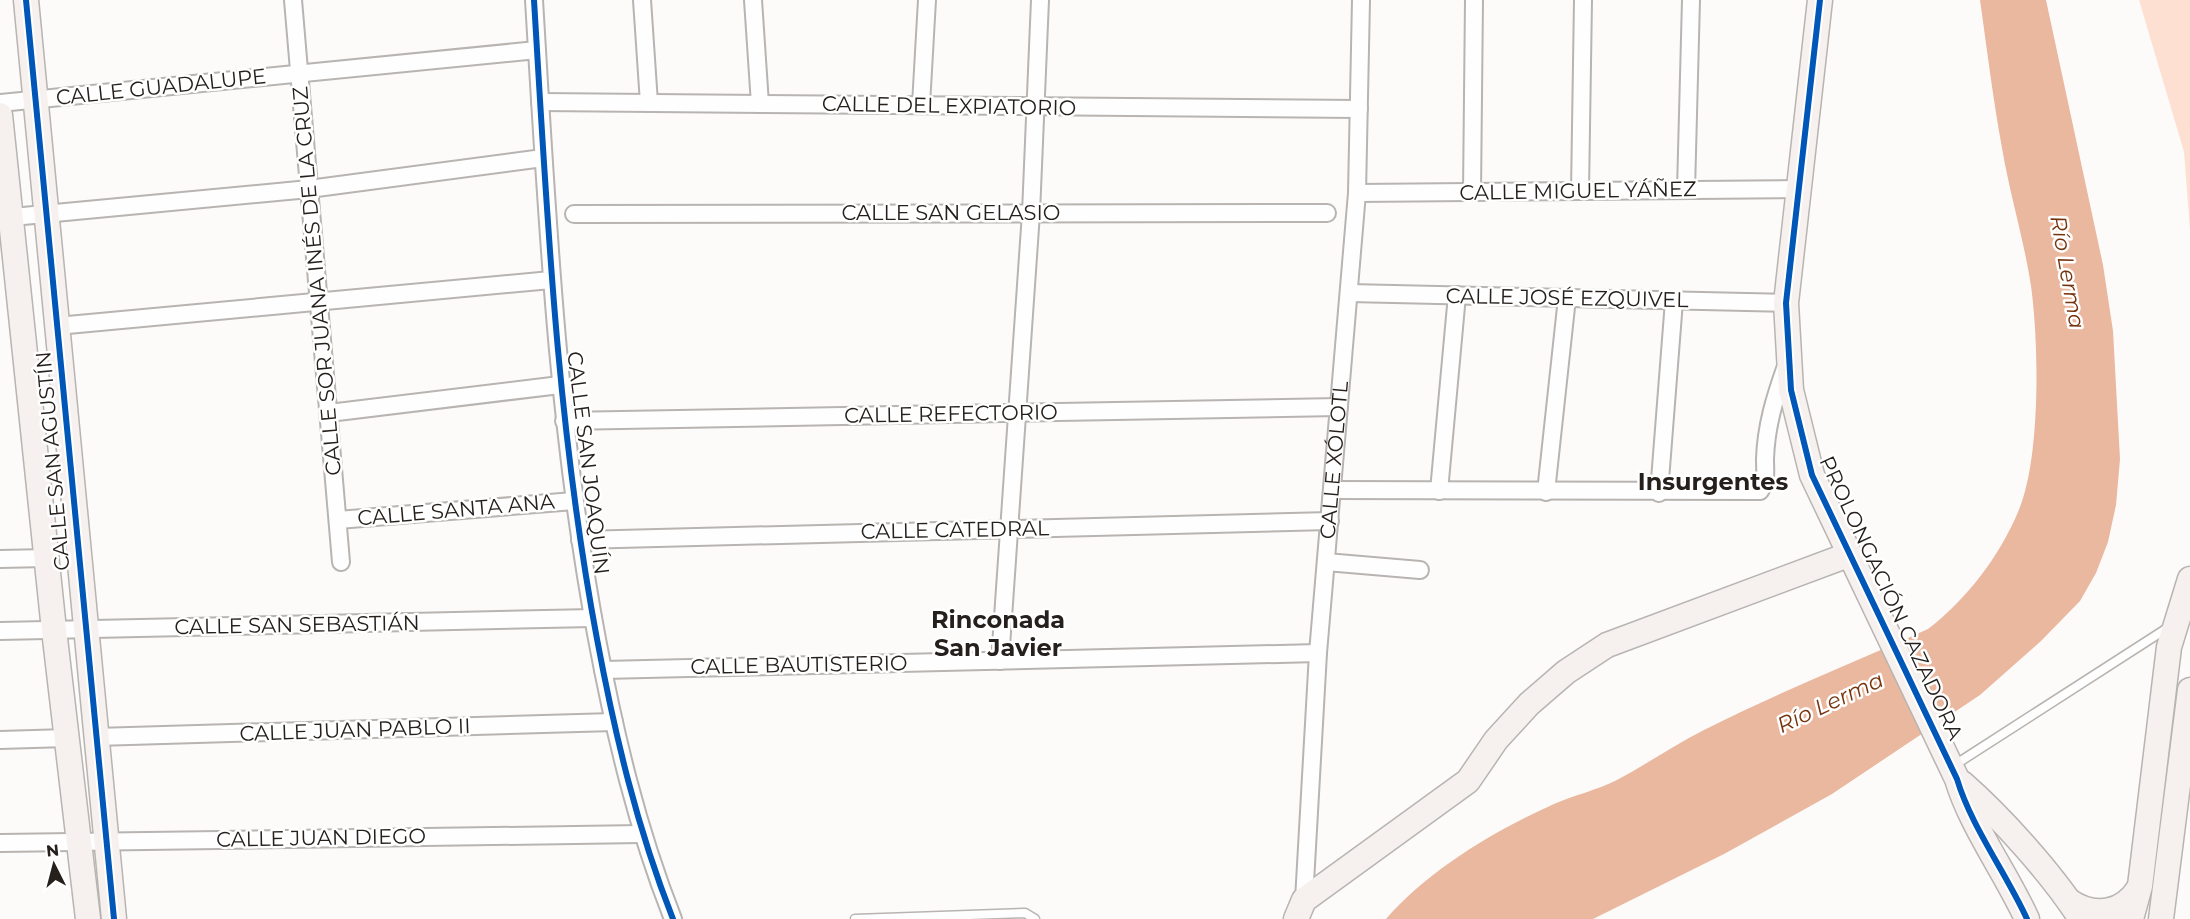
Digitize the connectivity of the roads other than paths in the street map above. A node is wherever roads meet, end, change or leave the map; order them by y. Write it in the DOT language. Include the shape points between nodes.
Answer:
graph roads {
  1 [pos="26,0"];
  2 [pos="293,0"];
  3 [pos="534,0"];
  4 [pos="642,0"];
  5 [pos="753,0"];
  6 [pos="927,0"];
  7 [pos="1040,0"];
  8 [pos="1360,0"];
  9 [pos="1474,0"];
  10 [pos="1584,0"];
  11 [pos="1691,0"];
  12 [pos="1820,0"];
  13 [pos="537,50"];
  14 [pos="299,73"];
  15 [pos="35,100"];
  16 [pos="540,102"];
  17 [pos="0,103"];
  18 [pos="649,103"];
  19 [pos="760,104"];
  20 [pos="921,105"];
  21 [pos="1035,106"];
  22 [pos="1359,109"];
  23 [pos="0,115"];
  24 [pos="543,158"];
  25 [pos="309,189"];
  26 [pos="1799,189"];
  27 [pos="1686,190"];
  28 [pos="1580,191"];
  29 [pos="1472,192"];
  30 [pos="1357,193"];
  31 [pos="1031,213"];
  32 [pos="1327,213"];
  33 [pos="46,214"];
  34 [pos="574,214"];
  35 [pos="5,218"];
  36 [pos="551,280"];
  37 [pos="1349,293"];
  38 [pos="1457,295"];
  39 [pos="1567,298"];
  40 [pos="1674,301"];
  41 [pos="319,303"];
  42 [pos="1786,303"];
  43 [pos="57,326"];
  44 [pos="1788,358"];
  45 [pos="560,385"];
  46 [pos="1339,407"];
  47 [pos="328,412"];
  48 [pos="1017,413"];
  49 [pos="564,422"];
  50 [pos="1332,490"];
  51 [pos="1439,491"];
  52 [pos="1546,492"];
  53 [pos="1659,493"];
  54 [pos="574,501"];
  55 [pos="338,520"];
  56 [pos="1330,521"];
  57 [pos="1009,529"];
  58 [pos="580,540"];
  59 [pos="1848,555"];
  60 [pos="46,558"];
  61 [pos="0,559"];
  62 [pos="341,562"];
  63 [pos="1326,562"];
  64 [pos="1420,570"];
  65 [pos="2190,579"];
  66 [pos="593,618"];
  67 [pos="2184,618"];
  68 [pos="54,630"];
  69 [pos="86,630"];
  70 [pos="0,632"];
  71 [pos="1318,653"];
  72 [pos="1000,661"];
  73 [pos="603,670"];
  74 [pos="2190,690"];
  75 [pos="614,722"];
  76 [pos="96,737"];
  77 [pos="67,738"];
  78 [pos="0,740"];
  79 [pos="1952,767"];
  80 [pos="642,834"];
  81 [pos="106,841"];
  82 [pos="79,842"];
  83 [pos="0,843"];
  84 [pos="2140,886"];
  85 [pos="1300,910"];
  86 [pos="2075,910"];
  87 [pos="88,919"];
  88 [pos="114,919"];
  89 [pos="673,919"];
  90 [pos="855,919"];
  91 [pos="1035,919"];
  92 [pos="2027,919"];
  93 [pos="2131,919"];
  94 [pos="2162,919"];
  1 -- 15 [label="street, CALLE SAN AGUSTÍN"];
  2 -- 14 [label="street, CALLE SOR JUANA INÉS DE LA CRUZ"];
  3 -- 13 [label="street, CALLE SAN JOAQUÍN"];
  4 -- 18 [label="street"];
  5 -- 19 [label="street"];
  6 -- 20 [label="street"];
  7 -- 21 [label="street"];
  8 -- 22 [label="street, CALLE XÓLOTL"];
  9 -- 29 [label="street"];
  10 -- 28 [label="street"];
  11 -- 27 [label="street"];
  12 -- 26 [label="street, PROLONGACIÓN CAZADORA"];
  13 -- 14 [label="street, CALLE GUADALUPE"];
  13 -- 16 [label="street, CALLE SAN JOAQUÍN"];
  14 -- 15 [label="street, CALLE GUADALUPE"];
  14 -- 25 [label="street, CALLE SOR JUANA INÉS DE LA CRUZ"];
  15 -- 17 [label="street, CALLE GUADALUPE"];
  15 -- 33 [label="street, CALLE SAN AGUSTÍN"];
  16 -- 18 [label="street, CALLE DEL EXPIATORIO"];
  16 -- 24 [label="street, CALLE SAN JOAQUÍN"];
  18 -- 19 [label="street, CALLE DEL EXPIATORIO"];
  19 -- 20 [label="street, CALLE DEL EXPIATORIO"];
  20 -- 21 [label="street, CALLE DEL EXPIATORIO"];
  21 -- 22 [label="street, CALLE DEL EXPIATORIO"];
  21 -- 31 [label="street"];
  22 -- 30 [label="street, CALLE XÓLOTL"];
  23 -- 35 [label="street, CALLE SAN AGUSTÍN"];
  24 -- 25 [label="street"];
  24 -- 36 [label="street, CALLE SAN JOAQUÍN"];
  25 -- 33 [label="street"];
  25 -- 41 [label="street, CALLE SOR JUANA INÉS DE LA CRUZ"];
  26 -- 27 [label="street, CALLE MIGUEL YÁÑEZ"];
  26 -- 42 [label="street, PROLONGACIÓN CAZADORA"];
  27 -- 28 [label="street, CALLE MIGUEL YÁÑEZ"];
  28 -- 29 [label="street, CALLE MIGUEL YÁÑEZ"];
  29 -- 30 [label="street, CALLE MIGUEL YÁÑEZ"];
  30 -- 37 [label="street, CALLE XÓLOTL"];
  31 -- 32 [label="street, CALLE SAN GELASIO"];
  31 -- 34 [label="street, CALLE SAN GELASIO"];
  31 -- 48 [label="street"];
  33 -- 35 [label="street"];
  33 -- 43 [label="street, CALLE SAN AGUSTÍN"];
  35 -- 60 [label="street, CALLE SAN AGUSTÍN"];
  36 -- 41 [label="street"];
  36 -- 45 [label="street, CALLE SAN JOAQUÍN"];
  37 -- 38 [label="street, CALLE JOSÉ EZQUIVEL"];
  37 -- 46 [label="street, CALLE XÓLOTL"];
  38 -- 39 [label="street, CALLE JOSÉ EZQUIVEL"];
  38 -- 51 [label="street"];
  39 -- 40 [label="street, CALLE JOSÉ EZQUIVEL"];
  39 -- 52 [label="street"];
  40 -- 42 [label="street, CALLE JOSÉ EZQUIVEL"];
  40 -- 53 [label="street"];
  41 -- 43 [label="street"];
  41 -- 47 [label="street, CALLE SOR JUANA INÉS DE LA CRUZ"];
  42 -- 44 [label="street, PROLONGACIÓN CAZADORA"];
  43 -- 69 [label="street, CALLE SAN AGUSTÍN"];
  44 -- 53 [label="street" via="1771,408 1765,484 1760,491"];
  44 -- 59 [label="street, PROLONGACIÓN CAZADORA" via="1791,390 1812,475"];
  45 -- 47 [label="street"];
  45 -- 49 [label="street, CALLE SAN JOAQUÍN"];
  46 -- 48 [label="street, CALLE REFECTORIO"];
  46 -- 50 [label="street, CALLE XÓLOTL"];
  47 -- 55 [label="street, CALLE SOR JUANA INÉS DE LA CRUZ"];
  48 -- 49 [label="street, CALLE REFECTORIO"];
  48 -- 57 [label="street"];
  49 -- 54 [label="street, CALLE SAN JOAQUÍN"];
  50 -- 51 [label="street"];
  50 -- 56 [label="street, CALLE XÓLOTL"];
  51 -- 52 [label="street"];
  52 -- 53 [label="street"];
  54 -- 55 [label="street, CALLE SANTA ANA"];
  54 -- 58 [label="street, CALLE SAN JOAQUÍN"];
  55 -- 62 [label="street, CALLE SOR JUANA INÉS DE LA CRUZ"];
  56 -- 57 [label="street, CALLE CATEDRAL"];
  56 -- 63 [label="street, CALLE XÓLOTL"];
  57 -- 58 [label="street, CALLE CATEDRAL"];
  57 -- 72 [label="street"];
  58 -- 66 [label="street, CALLE SAN JOAQUÍN"];
  59 -- 79 [label="street, PROLONGACIÓN CAZADORA"];
  59 -- 85 [label="street" via="1607,645 1566,672 1529,704 1496,740 1468,780"];
  60 -- 61 [label="street"];
  60 -- 68 [label="street, CALLE SAN AGUSTÍN"];
  63 -- 64 [label="street"];
  63 -- 71 [label="street, CALLE XÓLOTL"];
  65 -- 67 [label="street"];
  66 -- 69 [label="street, CALLE SAN SEBASTIÁN"];
  66 -- 73 [label="street, CALLE SAN JOAQUÍN"];
  67 -- 79 [label="lane"];
  67 -- 84 [label="street" via="2169,647"];
  68 -- 69 [label="street, CALLE SAN SEBASTIÁN"];
  68 -- 70 [label="street, CALLE SAN SEBASTIÁN"];
  68 -- 77 [label="street, CALLE SAN AGUSTÍN"];
  69 -- 76 [label="street, CALLE SAN AGUSTÍN"];
  71 -- 72 [label="street, CALLE BAUTISTERIO"];
  71 -- 85 [label="street, CALLE XÓLOTL"];
  72 -- 73 [label="street, CALLE BAUTISTERIO"];
  73 -- 75 [label="street, CALLE SAN JOAQUÍN"];
  74 -- 94 [label="street"];
  75 -- 76 [label="street, CALLE JUAN PABLO II"];
  75 -- 80 [label="street, CALLE SAN JOAQUÍN"];
  76 -- 81 [label="street, CALLE SAN AGUSTÍN"];
  77 -- 78 [label="street"];
  77 -- 82 [label="street, CALLE SAN AGUSTÍN"];
  79 -- 86 [label="street"];
  79 -- 92 [label="street" via="1965,803"];
  80 -- 81 [label="street, CALLE JUAN DIEGO"];
  80 -- 89 [label="street, CALLE SAN JOAQUÍN"];
  81 -- 82 [label="street, CALLE JUAN DIEGO"];
  81 -- 88 [label="street, CALLE SAN AGUSTÍN"];
  82 -- 83 [label="street, CALLE JUAN DIEGO"];
  82 -- 87 [label="street, CALLE SAN AGUSTÍN"];
  84 -- 86 [label="street" via="2127,903 2109,911"];
  84 -- 93 [label="street"];
  90 -- 91 [label="lane" via="1025,913"];
}
